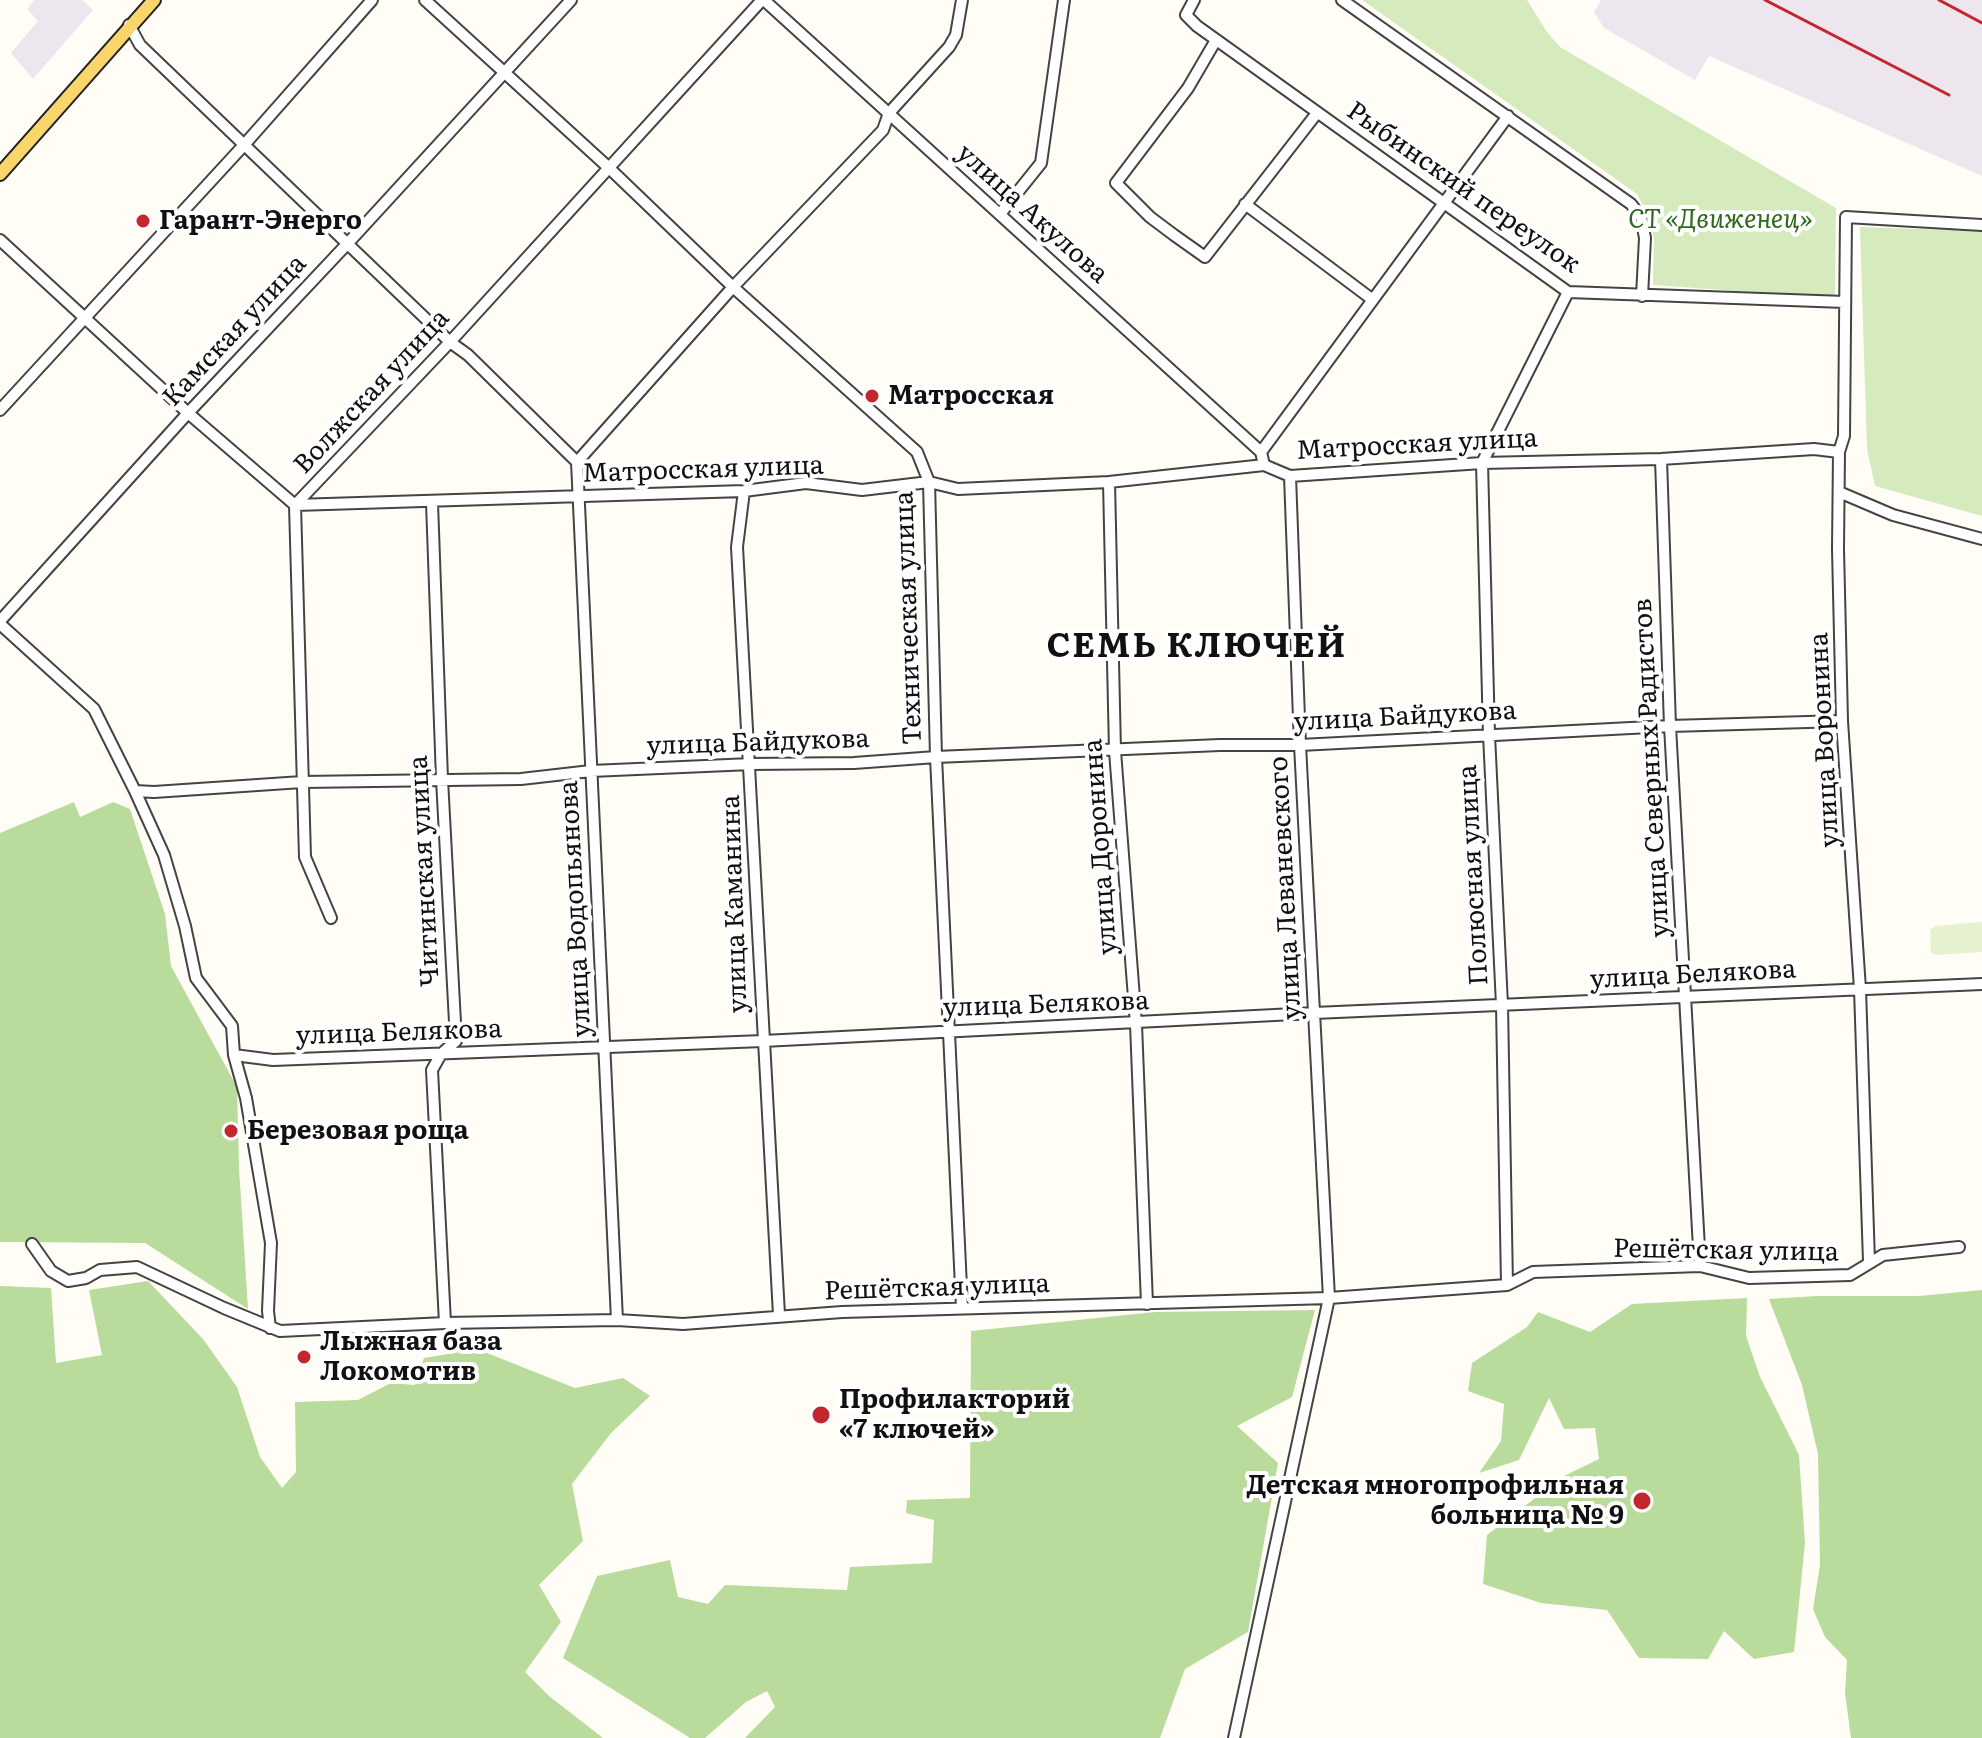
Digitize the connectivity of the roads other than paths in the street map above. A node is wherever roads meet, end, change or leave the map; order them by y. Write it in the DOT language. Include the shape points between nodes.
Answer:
graph roads {
  1 [pos="154,0"];
  2 [pos="372,0"];
  3 [pos="425,0"];
  4 [pos="571,0"];
  5 [pos="763,0"];
  6 [pos="962,0"];
  7 [pos="1064,0"];
  8 [pos="1194,0"];
  9 [pos="1342,0"];
  10 [pos="129,25"];
  11 [pos="1216,40"];
  12 [pos="504,73"];
  13 [pos="889,113"];
  14 [pos="1317,113"];
  15 [pos="1508,116"];
  16 [pos="244,145"];
  17 [pos="608,167"];
  18 [pos="0,174"];
  19 [pos="1446,202"];
  20 [pos="1245,204"];
  21 [pos="1000,214"];
  22 [pos="1982,225"];
  23 [pos="0,240"];
  24 [pos="348,243"];
  25 [pos="733,287"];
  26 [pos="1568,292"];
  27 [pos="1642,296"];
  28 [pos="1373,300"];
  29 [pos="1845,302"];
  30 [pos="83,317"];
  31 [pos="450,342"];
  32 [pos="0,410"];
  33 [pos="188,413"];
  34 [pos="1261,452"];
  35 [pos="1839,452"];
  36 [pos="1661,459"];
  37 [pos="577,462"];
  38 [pos="1482,463"];
  39 [pos="1264,465"];
  40 [pos="1290,476"];
  41 [pos="929,482"];
  42 [pos="1109,482"];
  43 [pos="744,491"];
  44 [pos="1839,492"];
  45 [pos="581,496"];
  46 [pos="432,503"];
  47 [pos="295,505"];
  48 [pos="1982,539"];
  49 [pos="0,622"];
  50 [pos="1842,721"];
  51 [pos="1670,726"];
  52 [pos="1489,735"];
  53 [pos="1300,745"];
  54 [pos="1115,751"];
  55 [pos="936,757"];
  56 [pos="751,764"];
  57 [pos="591,771"];
  58 [pos="442,779"];
  59 [pos="302,782"];
  60 [pos="135,791"];
  61 [pos="331,918"];
  62 [pos="1982,984"];
  63 [pos="1860,989"];
  64 [pos="1685,997"];
  65 [pos="1502,1005"];
  66 [pos="1314,1013"];
  67 [pos="1136,1024"];
  68 [pos="949,1031"];
  69 [pos="763,1041"];
  70 [pos="604,1046"];
  71 [pos="441,1054"];
  72 [pos="234,1055"];
  73 [pos="32,1244"];
  74 [pos="1959,1247"];
  75 [pos="1869,1262"];
  76 [pos="1700,1266"];
  77 [pos="1507,1285"];
  78 [pos="1329,1298"];
  79 [pos="1147,1304"];
  80 [pos="962,1308"];
  81 [pos="779,1315"];
  82 [pos="617,1320"];
  83 [pos="445,1323"];
  84 [pos="270,1328"];
  85 [pos="1234,1738"];
  1 -- 10 [label="main road"];
  2 -- 16 [label="street"];
  3 -- 12 [label="street, Техническая улица"];
  4 -- 12 [label="street, Камская улица"];
  5 -- 13 [label="street, улица Акулова"];
  5 -- 17 [label="street, Волжская улица"];
  6 -- 13 [label="street" via="949,47"];
  7 -- 21 [label="street" via="1041,163"];
  8 -- 11 [label="street, Рыбинский переулок" via="1186,15"];
  9 -- 15 [label="street"];
  10 -- 16 [label="street" via="140,45"];
  10 -- 18 [label="main road"];
  11 -- 14 [label="street, Рыбинский переулок"];
  11 -- 20 [label="street" via="1188,88 1116,183 1150,217 1205,257"];
  12 -- 17 [label="street, Техническая улица"];
  12 -- 24 [label="street, Камская улица"];
  13 -- 21 [label="street, улица Акулова"];
  13 -- 25 [label="street" via="883,130"];
  14 -- 19 [label="street, Рыбинский переулок"];
  14 -- 20 [label="street"];
  15 -- 19 [label="street"];
  15 -- 27 [label="street" via="1631,204 1641,217"];
  16 -- 24 [label="street"];
  16 -- 30 [label="street"];
  17 -- 25 [label="street, Техническая улица"];
  17 -- 31 [label="street, Волжская улица"];
  19 -- 26 [label="street, Рыбинский переулок"];
  19 -- 28 [label="street"];
  20 -- 28 [label="street"];
  21 -- 34 [label="street, улица Акулова"];
  22 -- 29 [label="street, улица Воронина" via="1846,217"];
  23 -- 30 [label="street"];
  24 -- 31 [label="street"];
  24 -- 33 [label="street, Камская улица"];
  25 -- 37 [label="street"];
  25 -- 41 [label="street, Техническая улица" via="917,452"];
  26 -- 27 [label="street, Рыбинский переулок"];
  26 -- 38 [label="street, Полюсная улица"];
  27 -- 29 [label="street, Рыбинский переулок"];
  28 -- 34 [label="street"];
  29 -- 35 [label="street, улица Воронина" via="1844,436"];
  30 -- 32 [label="street"];
  30 -- 33 [label="street"];
  31 -- 37 [label="street"];
  31 -- 47 [label="street, Волжская улица"];
  33 -- 47 [label="street"];
  33 -- 49 [label="street, Камская улица"];
  34 -- 39 [label="street"];
  35 -- 36 [label="street, Матросская улица"];
  35 -- 44 [label="street, улица Воронина"];
  36 -- 38 [label="street, Матросская улица"];
  36 -- 51 [label="street, улица Северных Радистов"];
  37 -- 45 [label="street, улица Водопьянова"];
  38 -- 40 [label="street, Матросская улица"];
  38 -- 52 [label="street, Полюсная улица"];
  39 -- 40 [label="street, Матросская улица"];
  39 -- 42 [label="street, Матросская улица"];
  40 -- 53 [label="street, улица Леваневского"];
  41 -- 42 [label="street, Матросская улица" via="958,489"];
  41 -- 43 [label="street, Матросская улица" via="862,490 806,483"];
  41 -- 55 [label="street, Техническая улица"];
  42 -- 54 [label="street, улица Доронина"];
  43 -- 45 [label="street, Матросская улица"];
  43 -- 56 [label="street, улица Каманина" via="737,547"];
  44 -- 48 [label="street" via="1893,515"];
  44 -- 50 [label="street, улица Воронина"];
  45 -- 46 [label="street, Матросская улица"];
  45 -- 57 [label="street, улица Водопьянова"];
  46 -- 47 [label="street, Матросская улица"];
  46 -- 58 [label="street, Читинская улица"];
  47 -- 59 [label="street, Волжская улица"];
  49 -- 60 [label="street" via="94,709"];
  50 -- 51 [label="street, улица Байдукова"];
  50 -- 63 [label="street, улица Воронина"];
  51 -- 52 [label="street, улица Байдукова"];
  51 -- 64 [label="street, улица Северных Радистов"];
  52 -- 53 [label="street, улица Байдукова"];
  52 -- 65 [label="street, Полюсная улица"];
  53 -- 54 [label="street, улица Байдукова"];
  53 -- 66 [label="street, улица Леваневского"];
  54 -- 55 [label="street, улица Байдукова"];
  54 -- 67 [label="street, улица Доронина"];
  55 -- 56 [label="street, улица Байдукова"];
  55 -- 68 [label="street, Техническая улица"];
  56 -- 57 [label="street, улица Байдукова"];
  56 -- 69 [label="street, улица Каманина"];
  57 -- 58 [label="street, улица Байдукова" via="521,779"];
  57 -- 70 [label="street, улица Водопьянова"];
  58 -- 59 [label="street, улица Байдукова"];
  58 -- 71 [label="street, Читинская улица" via="456,1041"];
  59 -- 60 [label="street, улица Байдукова"];
  59 -- 61 [label="street, Волжская улица" via="305,857"];
  60 -- 72 [label="street" via="164,855 196,978 232,1026"];
  62 -- 63 [label="street, улица Белякова"];
  63 -- 64 [label="street, улица Белякова"];
  63 -- 75 [label="street, улица Воронина"];
  64 -- 65 [label="street, улица Белякова"];
  64 -- 76 [label="street, улица Северных Радистов"];
  65 -- 66 [label="street, улица Белякова"];
  65 -- 77 [label="street, Полюсная улица"];
  66 -- 67 [label="street, улица Белякова"];
  66 -- 78 [label="street, улица Леваневского"];
  67 -- 68 [label="street, улица Белякова"];
  67 -- 79 [label="street, улица Доронина"];
  68 -- 69 [label="street, улица Белякова"];
  68 -- 80 [label="street, Техническая улица"];
  69 -- 70 [label="street, улица Белякова"];
  69 -- 81 [label="street, улица Каманина"];
  70 -- 71 [label="street, улица Белякова"];
  70 -- 82 [label="street, улица Водопьянова"];
  71 -- 72 [label="street, улица Белякова" via="273,1060"];
  71 -- 83 [label="street, Читинская улица" via="432,1070"];
  72 -- 84 [label="street" via="271,1243"];
  73 -- 84 [label="street, Решётская улица" via="51,1271 68,1281 100,1270 137,1267"];
  74 -- 75 [label="street, Решётская улица" via="1883,1255"];
  75 -- 76 [label="street, Решётская улица" via="1850,1275 1749,1278"];
  76 -- 77 [label="street, Решётская улица" via="1533,1272"];
  77 -- 78 [label="street, Решётская улица"];
  78 -- 79 [label="street, Решётская улица"];
  78 -- 85 [label="street, улица Леваневского"];
  79 -- 80 [label="street, Решётская улица"];
  80 -- 81 [label="street, Решётская улица"];
  81 -- 82 [label="street, Решётская улица" via="683,1324"];
  82 -- 83 [label="street, Решётская улица"];
  83 -- 84 [label="street, Решётская улица"];
}
